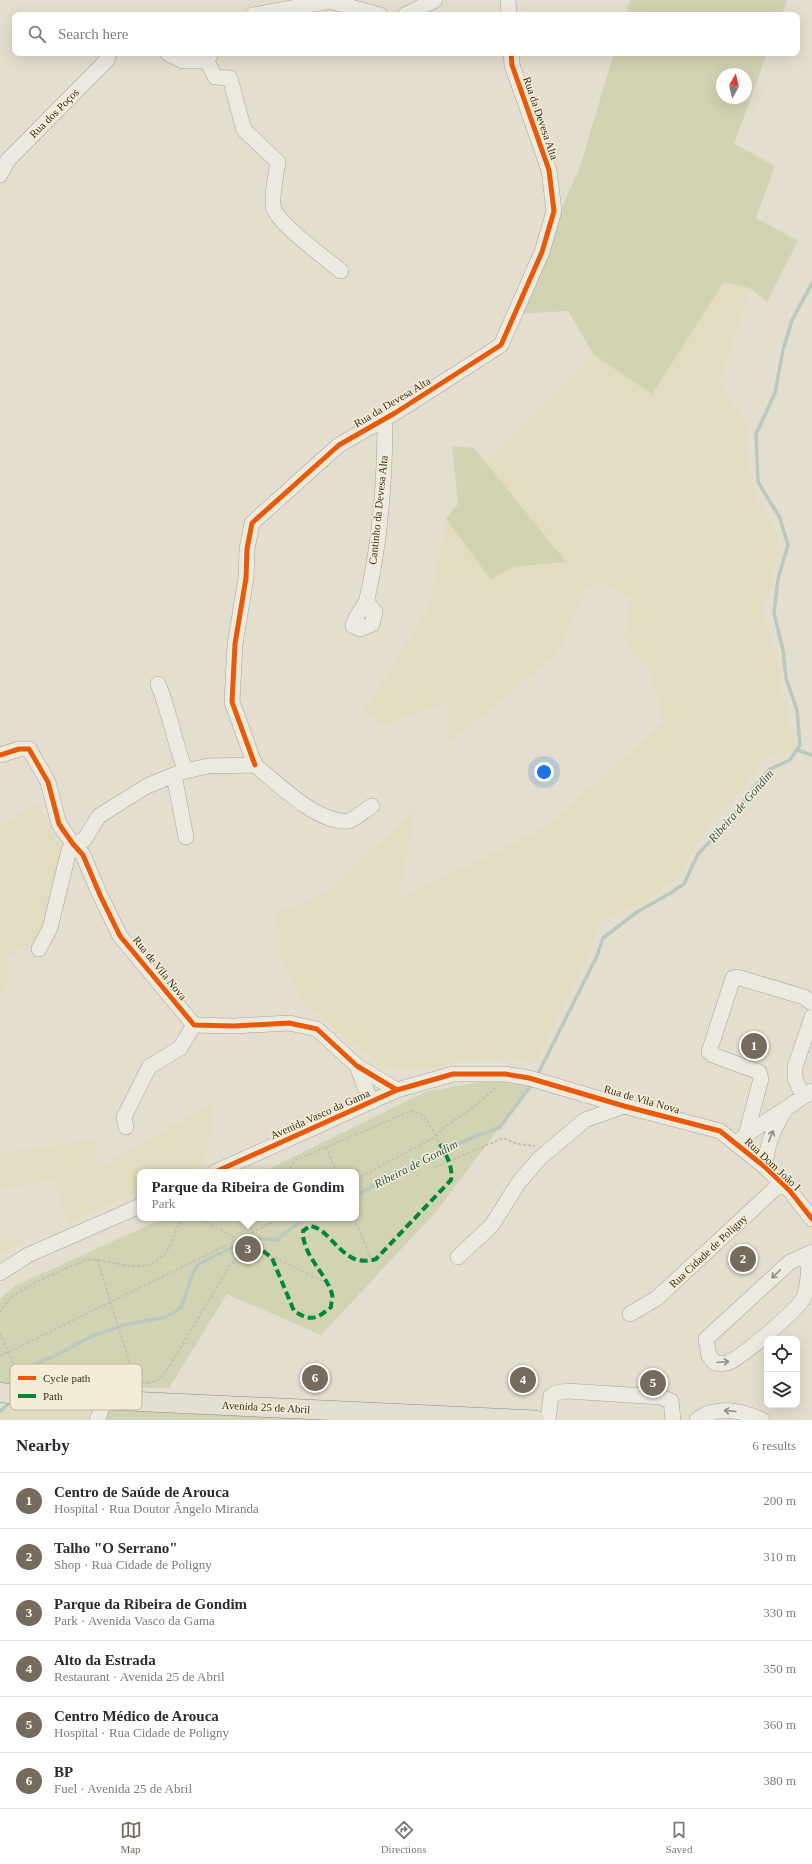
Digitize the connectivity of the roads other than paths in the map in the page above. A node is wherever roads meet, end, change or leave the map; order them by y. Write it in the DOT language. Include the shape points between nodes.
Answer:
graph roads {
  1 [pos="435,0"];
  2 [pos="508,0"];
  3 [pos="269,12"];
  4 [pos="369,12"];
  5 [pos="412,12"];
  6 [pos="509,12"];
  7 [pos="108,56"];
  8 [pos="173,56"];
  9 [pos="511,56"];
  10 [pos="209,57"];
  11 [pos="0,175"];
  12 [pos="341,271"];
  13 [pos="385,419"];
  14 [pos="366,601"];
  15 [pos="158,684"];
  16 [pos="0,755"];
  17 [pos="256,765"];
  18 [pos="180,773"];
  19 [pos="372,806"];
  20 [pos="186,837"];
  21 [pos="73,844"];
  22 [pos="40,949"];
  23 [pos="812,1003"];
  24 [pos="812,1017"];
  25 [pos="194,1025"];
  26 [pos="357,1066"];
  27 [pos="535,1080"];
  28 [pos="397,1090"];
  29 [pos="807,1094"];
  30 [pos="371,1102"];
  31 [pos="624,1106"];
  32 [pos="787,1108"];
  33 [pos="126,1128"];
  34 [pos="741,1139"];
  35 [pos="765,1167"];
  36 [pos="222,1169"];
  37 [pos="781,1183"];
  38 [pos="137,1207"];
  39 [pos="812,1219"];
  40 [pos="810,1253"];
  41 [pos="458,1257"];
  42 [pos="0,1273"];
  43 [pos="630,1314"];
  44 [pos="10,1390"];
  45 [pos="0,1392"];
  46 [pos="10,1394"];
  47 [pos="0,1399"];
  48 [pos="142,1402"];
  49 [pos="101,1410"];
  50 [pos="97,1420"];
  51 [pos="535,1420"];
  52 [pos="548,1420"];
  53 [pos="673,1420"];
  54 [pos="697,1420"];
  55 [pos="762,1420"];
  1 -- 5 [label="street"];
  2 -- 6 [label="street"];
  3 -- 4 [label="street" via="329,1"];
  7 -- 11 [label="street, Rua dos Poços" via="8,160"];
  8 -- 10 [label="street" via="183,61"];
  9 -- 13 [label="street, Rua da Devesa Alta" via="512,65 549,170 554,211 542,252 501,345"];
  10 -- 12 [label="street" via="216,77 230,78 244,130 278,162 273,206 281,220"];
  13 -- 14 [label="street, Cantinho da Devesa Alta" via="380,507"];
  13 -- 17 [label="street, Rua da Devesa Alta" via="339,445 252,523 235,644 232,702"];
  15 -- 18 [label="street" via="164,697 177,749"];
  16 -- 21 [label="street, Rua de Vila Nova" via="19,749 29,749 48,782 59,824"];
  17 -- 18 [label="street" via="208,766"];
  17 -- 19 [label="street" via="298,800 320,814 339,821 351,821"];
  18 -- 20 [label="street"];
  18 -- 21 [label="street" via="147,786 99,816 84,840"];
  21 -- 22 [label="street" via="69,850 50,928"];
  21 -- 25 [label="street, Rua de Vila Nova" via="83,855 120,936"];
  23 -- 34 [label="street" via="804,997 737,976 733,978 709,1052 713,1056 759,1072 761,1079"];
  24 -- 29 [label="street" via="795,1067 795,1078"];
  25 -- 26 [label="street" via="289,1023 317,1029"];
  25 -- 33 [label="street" via="180,1048 149,1067 124,1117"];
  26 -- 28 [label="street"];
  26 -- 30 [label="street"];
  27 -- 28 [label="street, Avenida Vasco da Gama" via="505,1074 452,1074"];
  27 -- 31 [label="street, Rua de Vila Nova"];
  28 -- 30 [label="street, Avenida Vasco da Gama"];
  29 -- 32 [label="street"];
  30 -- 36 [label="street, Avenida Vasco da Gama"];
  31 -- 34 [label="street, Rua de Vila Nova"];
  31 -- 41 [label="street" via="585,1120 540,1158 519,1182 492,1225"];
  32 -- 34 [label="street"];
  35 -- 32 [label="street, one-way" via="772,1132"];
  34 -- 35 [label="street, Rua Dom João I"];
  35 -- 37 [label="street, Rua Dom João I"];
  37 -- 39 [label="street, Rua Dom João I"];
  37 -- 43 [label="street, Rua Cidade de Poligny" via="657,1298"];
  38 -- 42 [label="street" via="28,1255"];
  40 -- 40 [label="street, one-way" via="790,1262 706,1338 709,1356 715,1362 727,1363 740,1356 758,1343 796,1307 804,1297"];
  44 -- 45 [label="main road, Avenida 25 de Abril"];
  46 -- 47 [label="main road, Avenida 25 de Abril"];
  48 -- 51 [label="main road, Avenida 25 de Abril"];
  49 -- 50 [label="street"];
  52 -- 53 [label="street" via="551,1396 568,1391 661,1397 671,1401"];
  55 -- 54 [label="street, one-way" via="750,1413 722,1410"];
}
